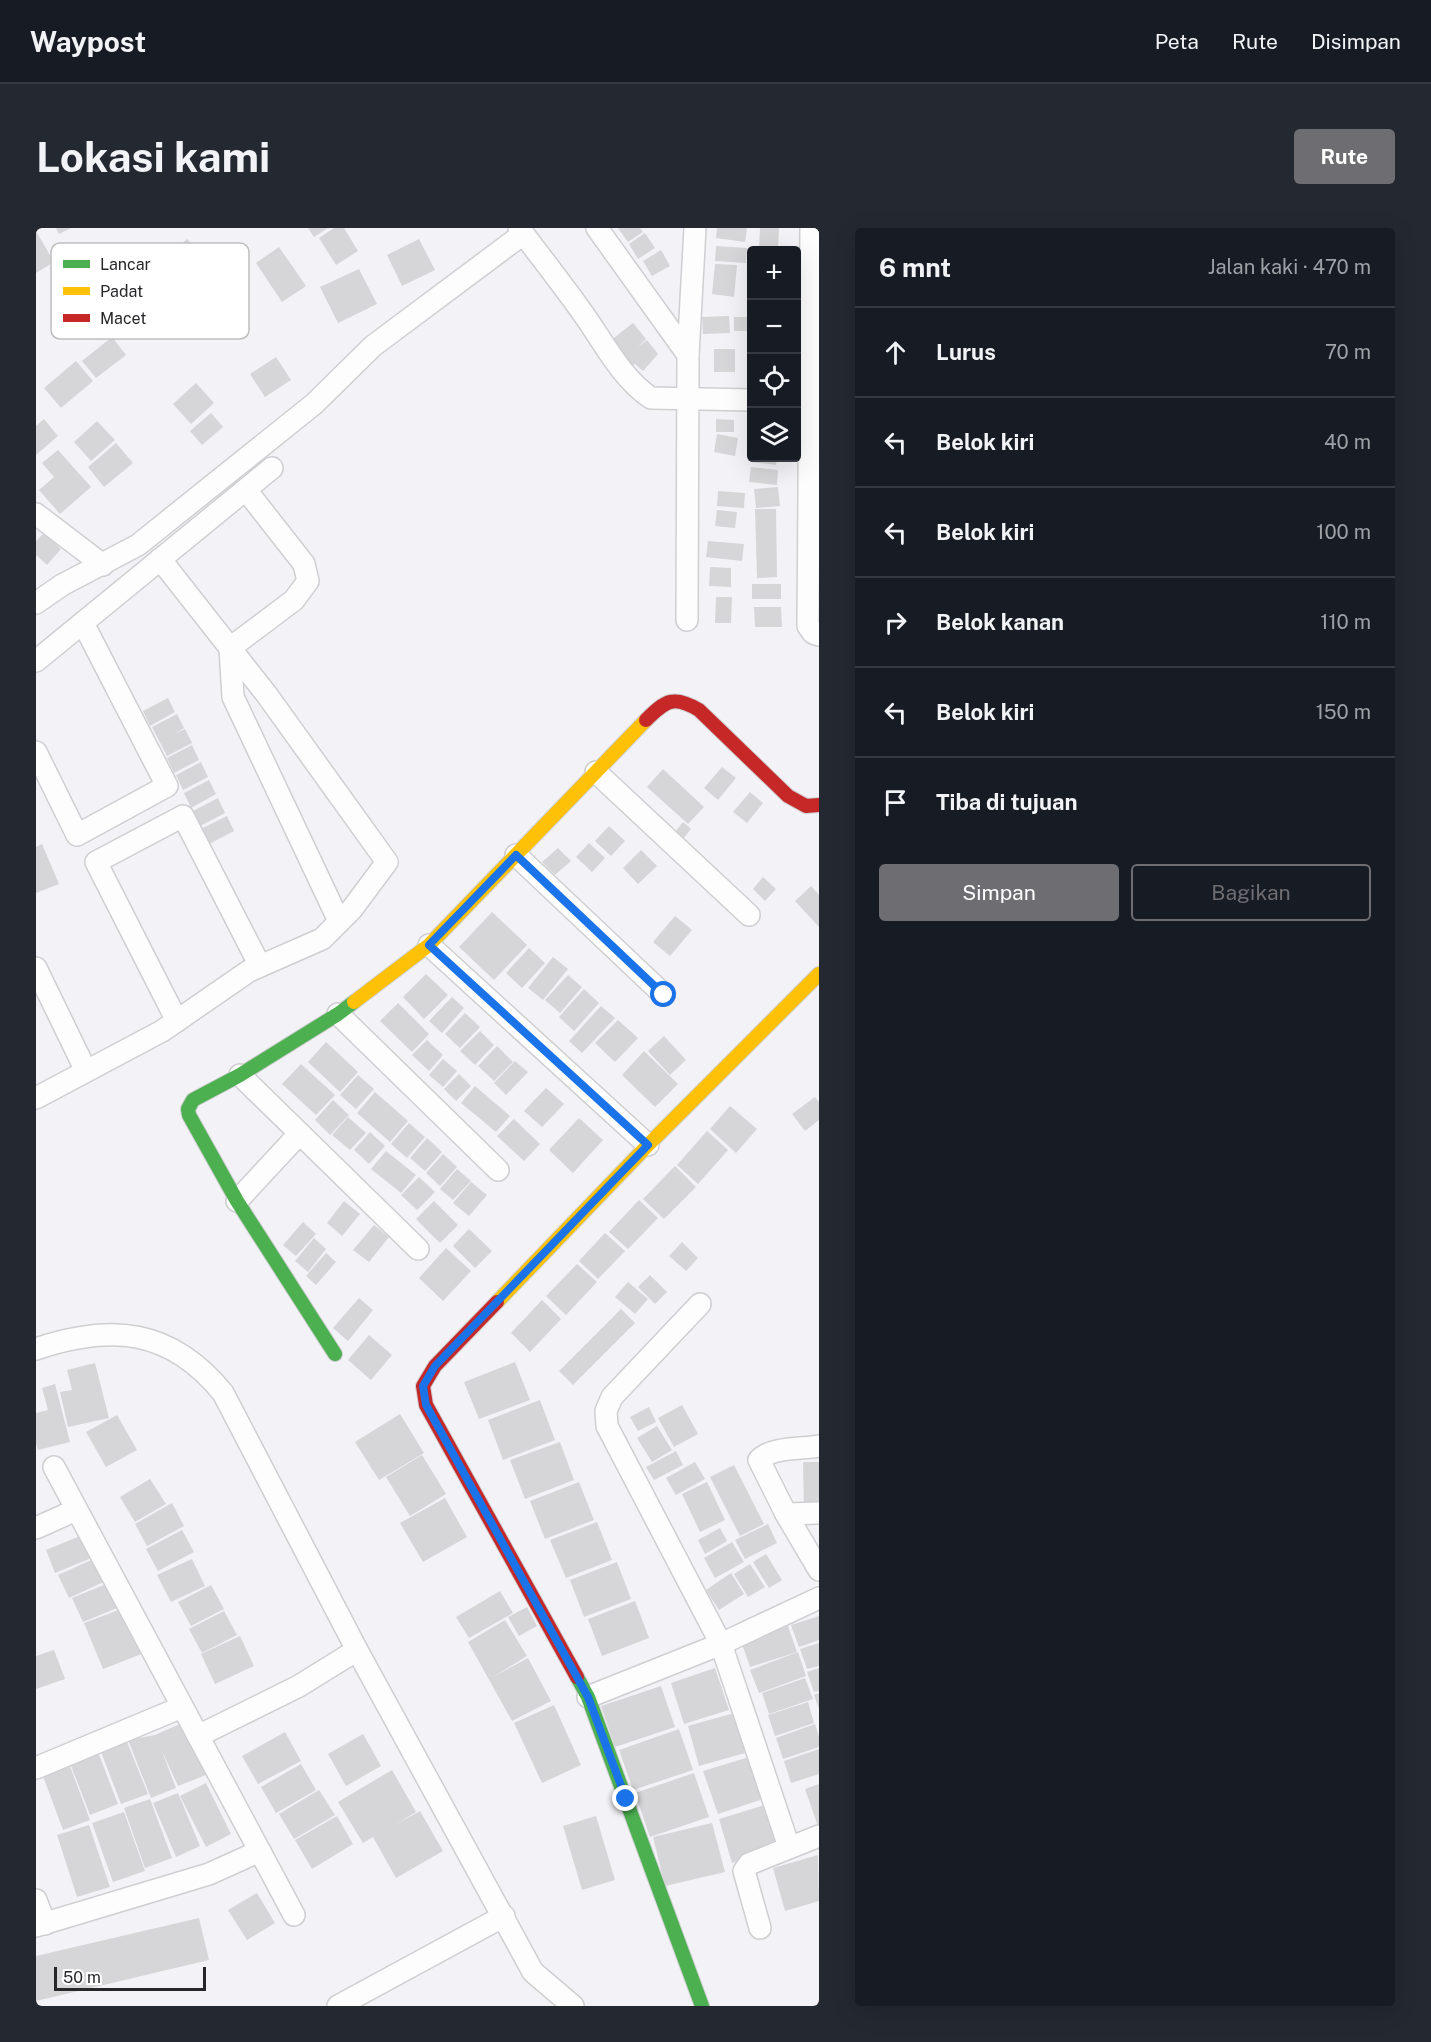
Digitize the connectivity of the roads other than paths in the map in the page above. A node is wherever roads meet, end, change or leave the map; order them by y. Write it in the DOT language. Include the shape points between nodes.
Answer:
graph roads {
  1 [pos="597,228"];
  2 [pos="695,228"];
  3 [pos="811,228"];
  4 [pos="521,231"];
  5 [pos="688,356"];
  6 [pos="688,400"];
  7 [pos="747,400"];
  8 [pos="809,401"];
  9 [pos="272,468"];
  10 [pos="246,490"];
  11 [pos="36,514"];
  12 [pos="160,559"];
  13 [pos="103,565"];
  14 [pos="36,603"];
  15 [pos="687,620"];
  16 [pos="82,623"];
  17 [pos="819,635"];
  18 [pos="230,648"];
  19 [pos="36,661"];
  20 [pos="36,752"];
  21 [pos="596,772"];
  22 [pos="819,805"];
  23 [pos="516,855"];
  24 [pos="749,915"];
  25 [pos="339,921"];
  26 [pos="429,945"];
  27 [pos="260,966"];
  28 [pos="36,968"];
  29 [pos="819,974"];
  30 [pos="664,995"];
  31 [pos="338,1014"];
  32 [pos="177,1021"];
  33 [pos="86,1071"];
  34 [pos="240,1075"];
  35 [pos="36,1098"];
  36 [pos="299,1134"];
  37 [pos="648,1145"];
  38 [pos="498,1170"];
  39 [pos="237,1201"];
  40 [pos="418,1249"];
  41 [pos="700,1304"];
  42 [pos="36,1349"];
  43 [pos="335,1354"];
  44 [pos="819,1446"];
  45 [pos="54,1467"];
  46 [pos="76,1510"];
  47 [pos="819,1513"];
  48 [pos="786,1514"];
  49 [pos="36,1528"];
  50 [pos="819,1570"];
  51 [pos="819,1598"];
  52 [pos="721,1644"];
  53 [pos="357,1650"];
  54 [pos="588,1697"];
  55 [pos="182,1707"];
  56 [pos="198,1736"];
  57 [pos="36,1768"];
  58 [pos="819,1836"];
  59 [pos="789,1847"];
  60 [pos="260,1851"];
  61 [pos="36,1900"];
  62 [pos="294,1915"];
  63 [pos="504,1916"];
  64 [pos="41,1925"];
  65 [pos="760,1928"];
  66 [pos="338,2006"];
  67 [pos="573,2006"];
  68 [pos="702,2006"];
  1 -- 5 [label="street"];
  2 -- 5 [label="street"];
  3 -- 8 [label="street"];
  4 -- 6 [label="street" via="628,378 651,398"];
  4 -- 13 [label="street" via="373,346 314,404 181,511 138,545"];
  5 -- 6 [label="street"];
  6 -- 7 [label="street"];
  6 -- 15 [label="street"];
  8 -- 17 [label="street" via="808,626"];
  9 -- 10 [label="street"];
  10 -- 12 [label="street"];
  10 -- 18 [label="street" via="304,564 308,581 294,600"];
  11 -- 13 [label="street"];
  12 -- 16 [label="street"];
  12 -- 18 [label="street"];
  13 -- 14 [label="street"];
  16 -- 19 [label="street"];
  16 -- 20 [label="street" via="167,786 77,835"];
  18 -- 25 [label="street" via="232,697"];
  18 -- 25 [label="street" via="387,862"];
  21 -- 22 [label="street" via="656,710 669,701 679,700 699,710 788,796 806,806"];
  21 -- 23 [label="street"];
  21 -- 24 [label="street"];
  23 -- 26 [label="street"];
  23 -- 30 [label="street"];
  25 -- 27 [label="street" via="322,939"];
  26 -- 31 [label="street"];
  26 -- 37 [label="street"];
  27 -- 32 [label="street"];
  27 -- 32 [label="street" via="183,816 96,862"];
  28 -- 33 [label="street"];
  29 -- 37 [label="street"];
  31 -- 34 [label="street"];
  31 -- 38 [label="street"];
  32 -- 33 [label="street"];
  33 -- 35 [label="street"];
  34 -- 36 [label="street"];
  34 -- 39 [label="street" via="193,1100 188,1109"];
  36 -- 39 [label="street"];
  36 -- 40 [label="street"];
  37 -- 54 [label="street" via="435,1366 423,1386 426,1405"];
  39 -- 43 [label="street"];
  41 -- 52 [label="street" via="612,1397 606,1411 607,1426"];
  42 -- 53 [label="street" via="108,1334 132,1335 177,1351 210,1377 223,1393"];
  44 -- 48 [label="street" via="775,1452 759,1460"];
  45 -- 46 [label="street"];
  46 -- 49 [label="street"];
  46 -- 55 [label="street"];
  47 -- 48 [label="street"];
  48 -- 50 [label="street"];
  51 -- 52 [label="street"];
  52 -- 54 [label="street"];
  52 -- 59 [label="street"];
  53 -- 56 [label="street" via="299,1686"];
  53 -- 63 [label="street"];
  54 -- 68 [label="street"];
  55 -- 56 [label="street"];
  55 -- 57 [label="street"];
  56 -- 60 [label="street"];
  58 -- 59 [label="street"];
  59 -- 65 [label="street" via="749,1864 744,1870"];
  60 -- 62 [label="street"];
  60 -- 64 [label="street" via="209,1874"];
  61 -- 64 [label="street"];
  63 -- 66 [label="street"];
  63 -- 67 [label="street" via="533,1972"];
}
